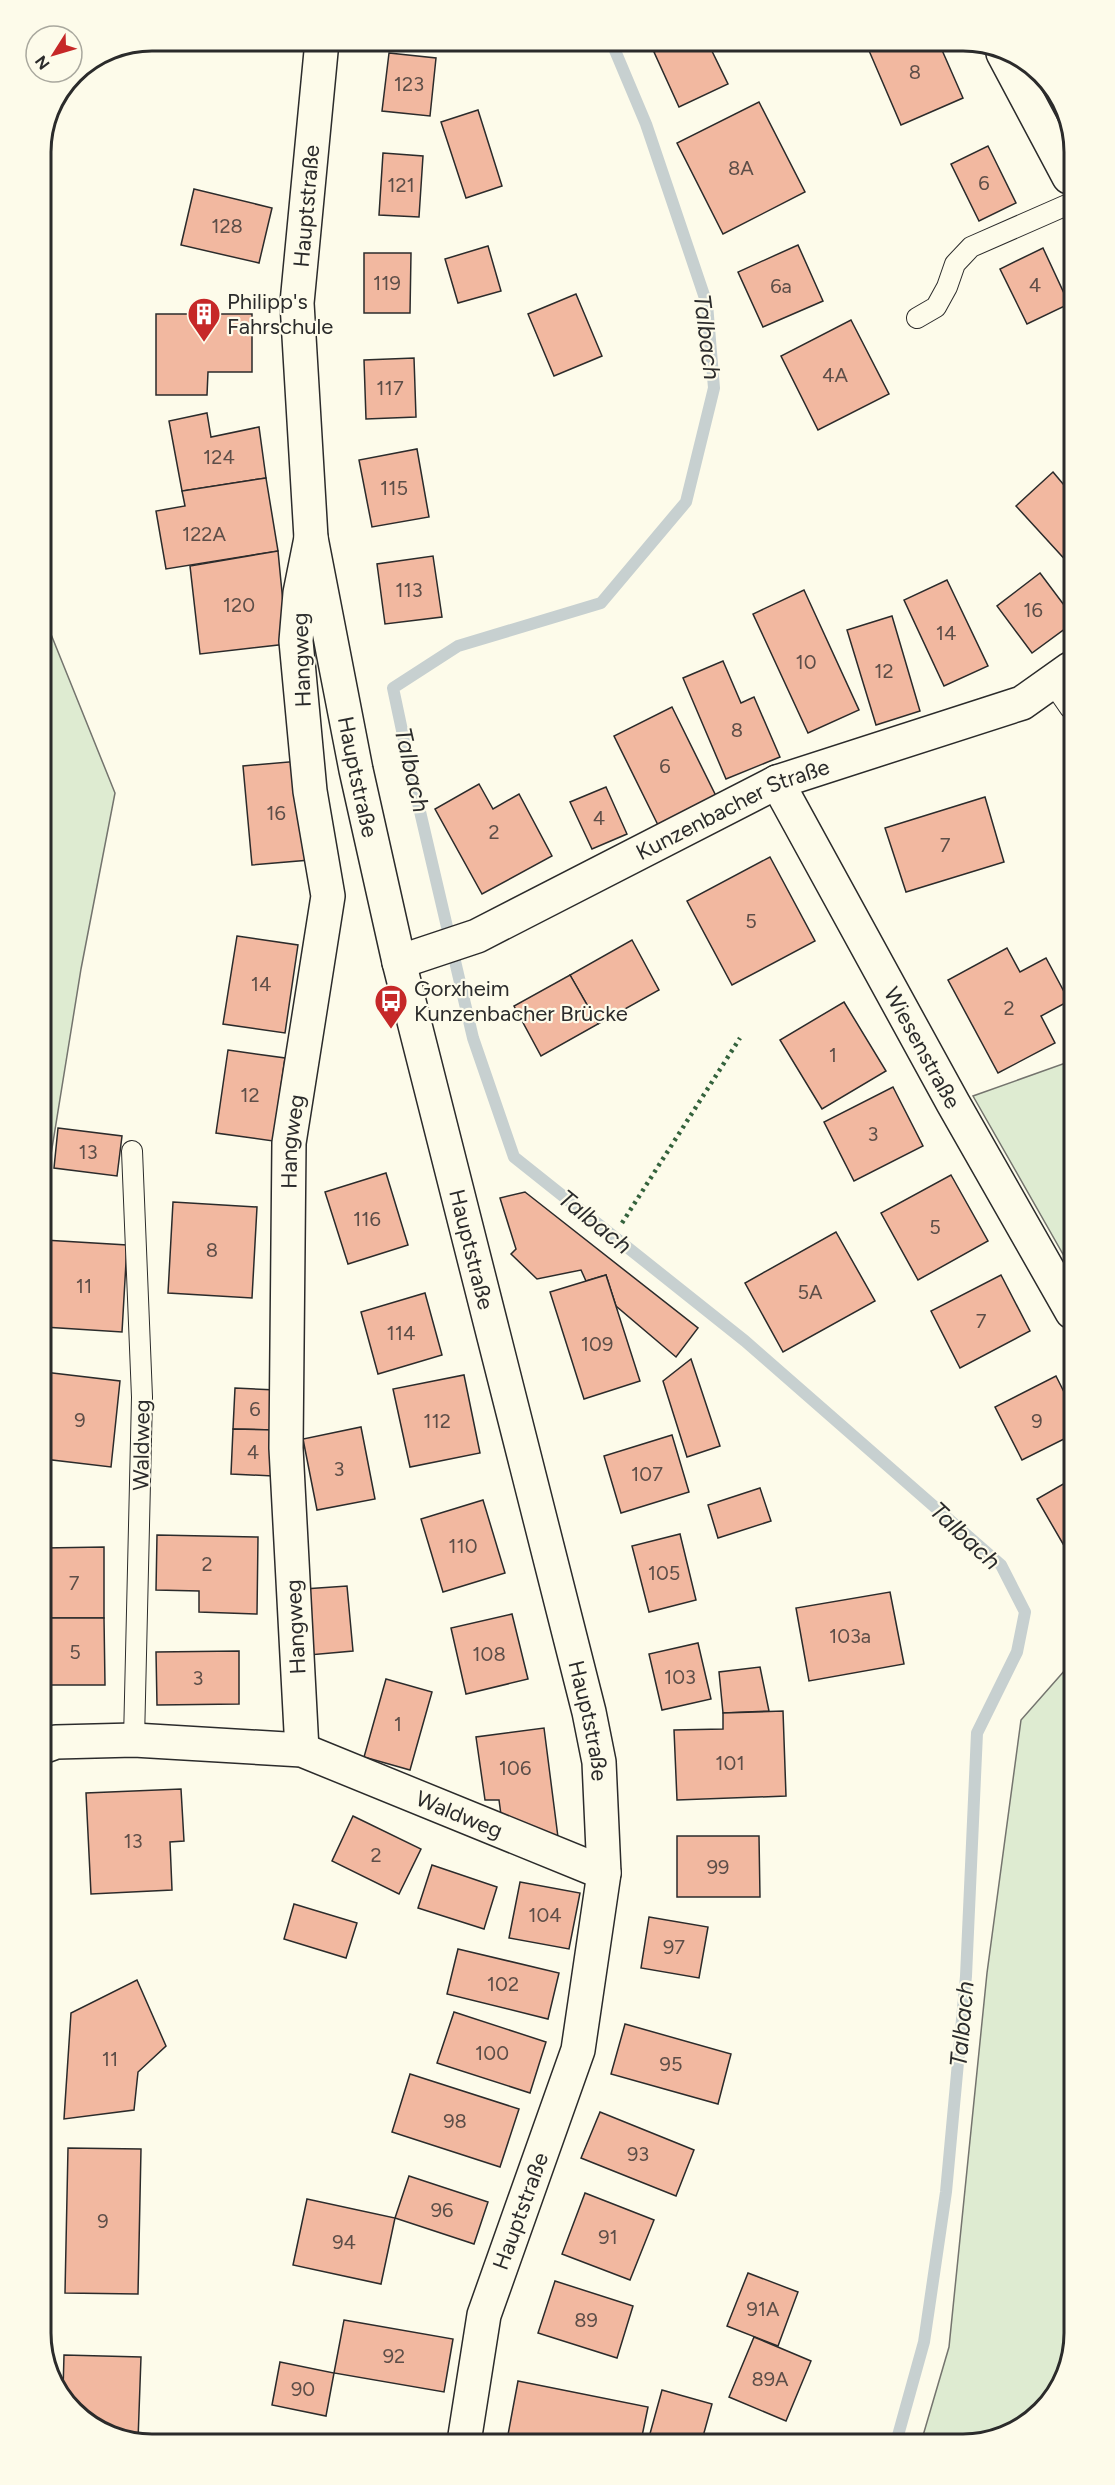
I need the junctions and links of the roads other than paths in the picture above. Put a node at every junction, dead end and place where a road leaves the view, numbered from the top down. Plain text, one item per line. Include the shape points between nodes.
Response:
1 (321, 51) edge
2 (1008, 63) edge
3 (1064, 168) edge
4 (1064, 206) edge
5 (917, 318) dead end
6 (310, 538) junction
7 (1064, 686) edge
8 (777, 782) junction
9 (399, 962) junction
10 (132, 1151) dead end
11 (1064, 1298) edge
12 (134, 1740) junction
13 (51, 1744) edge
14 (302, 1750) junction
15 (604, 1873) junction
16 (465, 2434) edge

1 - 6 street, Hauptstraße via 297,303
2 - 3 street
4 - 5 lane via 971,247 955,264 936,307
6 - 9 street, Hauptstraße
6 - 14 street, Hangweg via 296,640 310,791 328,896 289,1143 286,1448
7 - 8 street, Kunzenbacher Straße
8 - 9 street, Kunzenbacher Straße via 477,936
8 - 11 street, Wiesenstraße
9 - 15 street, Hauptstraße via 589,1712 599,1762
10 - 12 lane, Waldweg via 142,1396
12 - 13 street, Waldweg
12 - 14 street, Waldweg
14 - 15 street, Waldweg
15 - 16 street, Hauptstraße via 578,2050 484,2315

